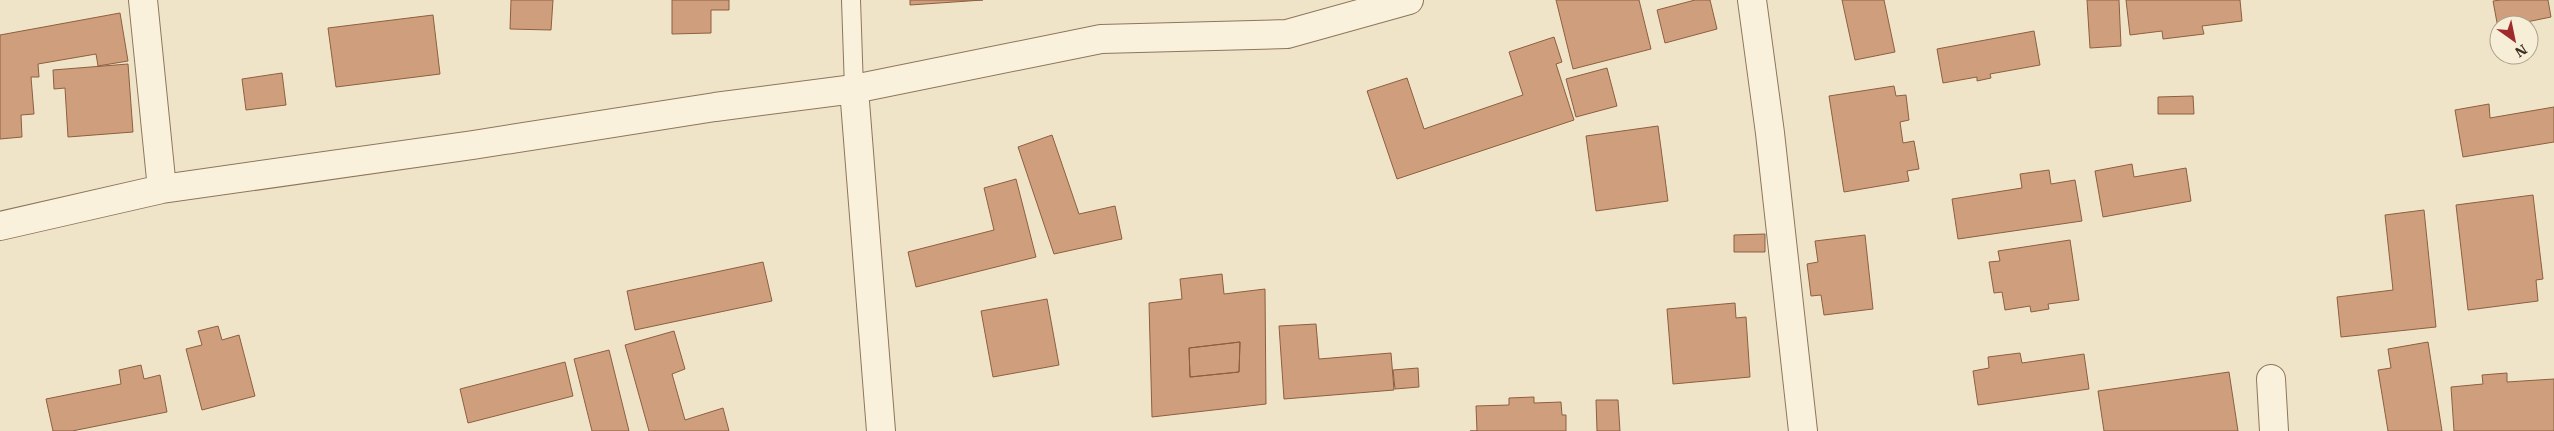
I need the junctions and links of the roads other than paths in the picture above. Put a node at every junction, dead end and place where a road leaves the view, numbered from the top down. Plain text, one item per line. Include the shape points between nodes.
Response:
1 (143, 0) edge
2 (851, 0) edge
3 (1409, 0) edge
4 (1752, 0) edge
5 (854, 89) junction
6 (162, 189) junction
7 (0, 226) edge
8 (2271, 379) dead end
9 (881, 431) edge
10 (1803, 431) edge
11 (2274, 431) edge

1 - 6 street
2 - 5 lane
3 - 5 street via 1286,34 1101,39
4 - 10 street
5 - 6 street
5 - 9 street
6 - 7 street
8 - 11 street

